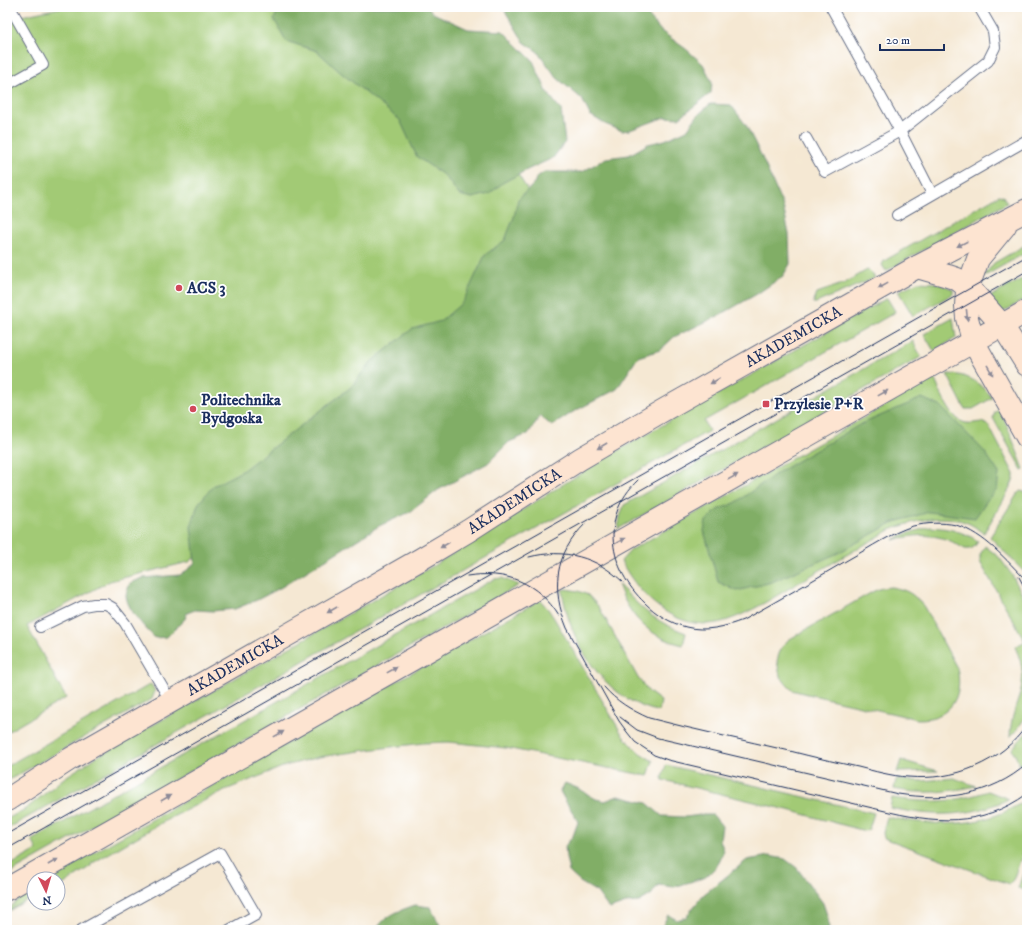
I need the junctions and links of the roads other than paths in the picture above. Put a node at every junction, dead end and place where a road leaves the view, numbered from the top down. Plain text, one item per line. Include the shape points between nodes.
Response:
1 (10, 7) edge
2 (831, 7) edge
3 (980, 7) edge
4 (7, 85) edge
5 (900, 131) junction
6 (806, 138) dead end
7 (1027, 140) edge
8 (932, 194) junction
9 (897, 215) dead end
10 (1018, 215) edge
11 (917, 267) junction
12 (968, 287) junction
13 (1027, 311) edge
14 (1002, 325) junction
15 (974, 341) junction
16 (1027, 365) edge
17 (1027, 437) edge
18 (40, 628) dead end
19 (171, 702) junction
20 (7, 800) edge
21 (7, 888) edge
22 (95, 927) edge
23 (81, 930) edge
24 (229, 930) edge

1 - 4 lane via 43,65
2 - 5 lane
3 - 5 lane via 993,31 995,47 988,61
5 - 6 lane via 825,172
5 - 8 lane
7 - 8 lane
8 - 9 lane
10 -> 11 street, AKADEMICKA
10 - 12 street via 978,259
11 - 12 street via 957,279
11 -> 19 street, AKADEMICKA via 587,455 421,559
12 - 14 street
12 -> 15 street via 967,318
13 - 14 street
14 - 15 street
14 - 16 street
15 -> 17 street
21 -> 15 street
18 - 19 lane via 83,606 106,604 113,608 125,623
19 - 20 street, AKADEMICKA via 70,759
22 - 23 lane
22 - 24 lane via 220,853 256,915

